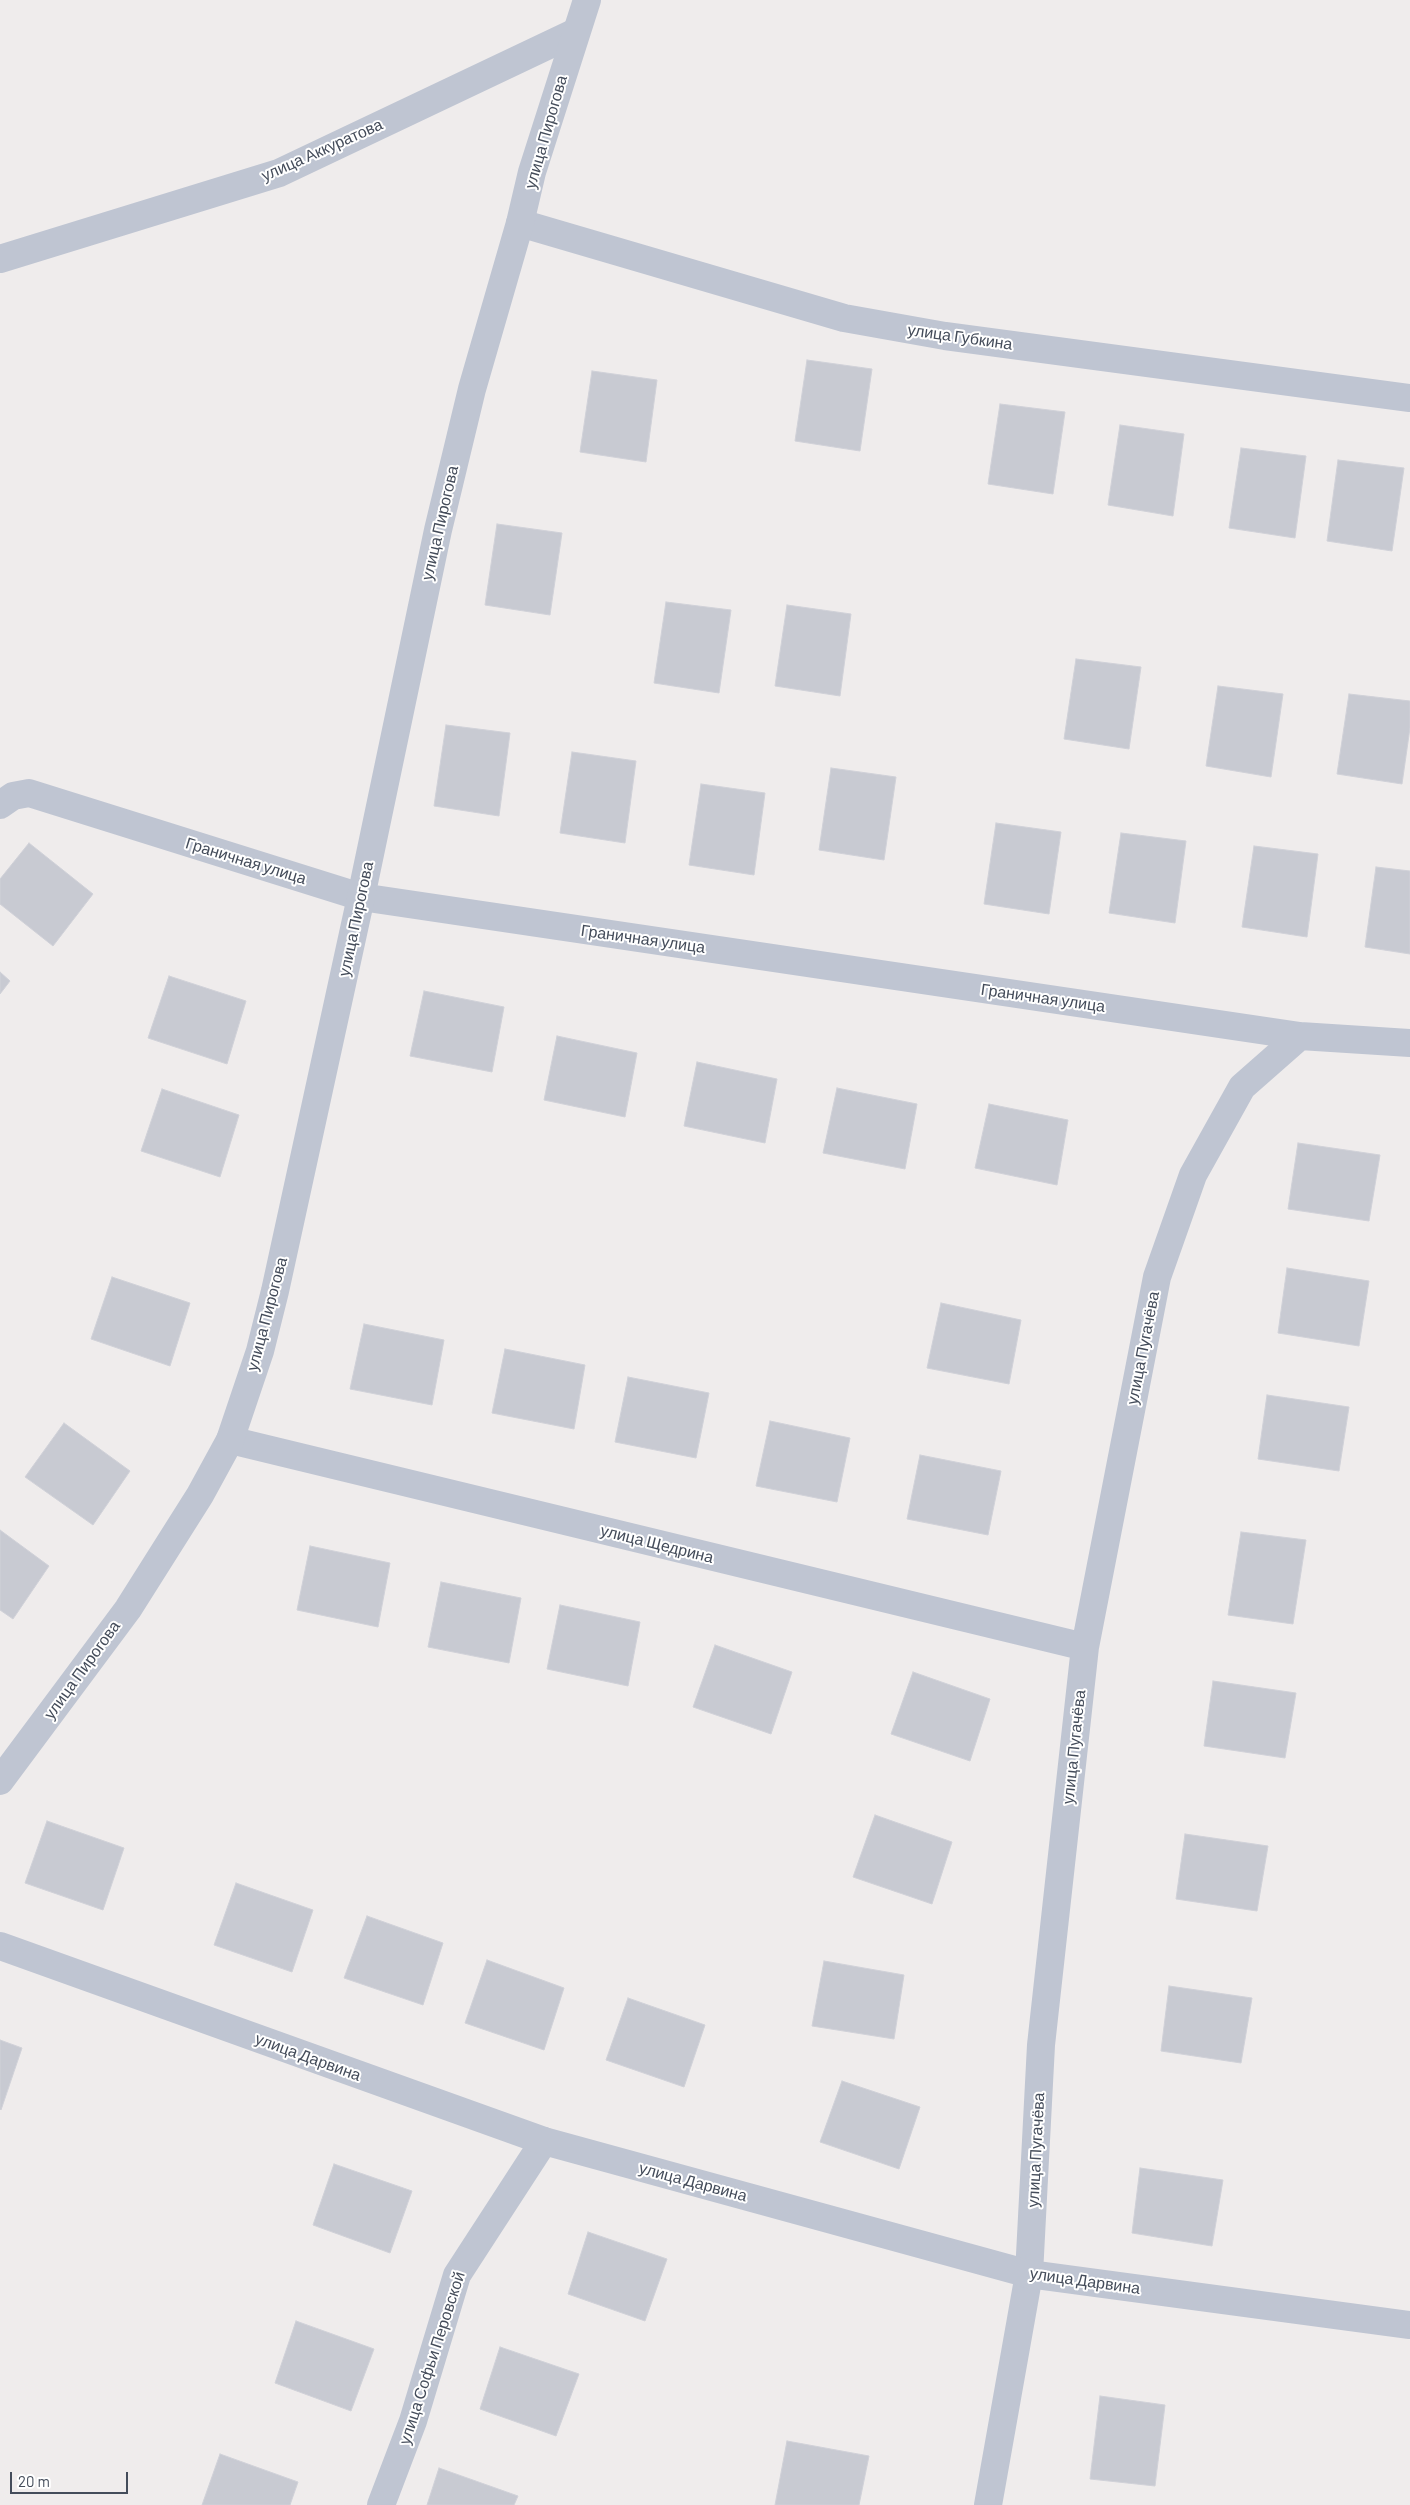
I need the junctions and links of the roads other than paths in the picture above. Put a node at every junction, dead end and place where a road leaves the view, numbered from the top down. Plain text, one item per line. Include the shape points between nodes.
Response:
1 (587, 0) edge
2 (576, 32) junction
3 (520, 223) junction
4 (0, 259) edge
5 (1410, 398) edge
6 (0, 805) edge
7 (361, 897) junction
8 (1300, 1036) junction
9 (1410, 1043) edge
10 (230, 1440) junction
11 (1084, 1647) junction
12 (0, 1781) edge
13 (0, 1946) edge
14 (544, 2142) junction
15 (1029, 2274) junction
16 (1410, 2325) edge
17 (381, 2505) edge
18 (988, 2505) edge

1 - 2 street, улица Пирогова
2 - 3 street, улица Пирогова via 532,172
2 - 4 street, улица Аккуратова via 279,173
3 - 5 street, улица Губкина via 844,318 945,336
3 - 7 street, улица Пирогова via 472,390 438,530
6 - 7 street, Граничная улица via 13,796 29,793
7 - 8 street, Граничная улица
7 - 10 street, улица Пирогова via 275,1291 260,1351
8 - 9 street, Граничная улица
8 - 11 street, улица Пугачёва via 1242,1087 1193,1175 1157,1277
10 - 11 street, улица Щедрина
10 - 12 street, улица Пирогова via 200,1495 128,1609
11 - 15 street, улица Пугачёва via 1041,2045
13 - 14 street, улица Дарвина
14 - 15 street, улица Дарвина
14 - 17 street, улица Софьи Перовской via 457,2275 413,2421
15 - 16 street, улица Дарвина
15 - 18 street, улица Пугачёва

